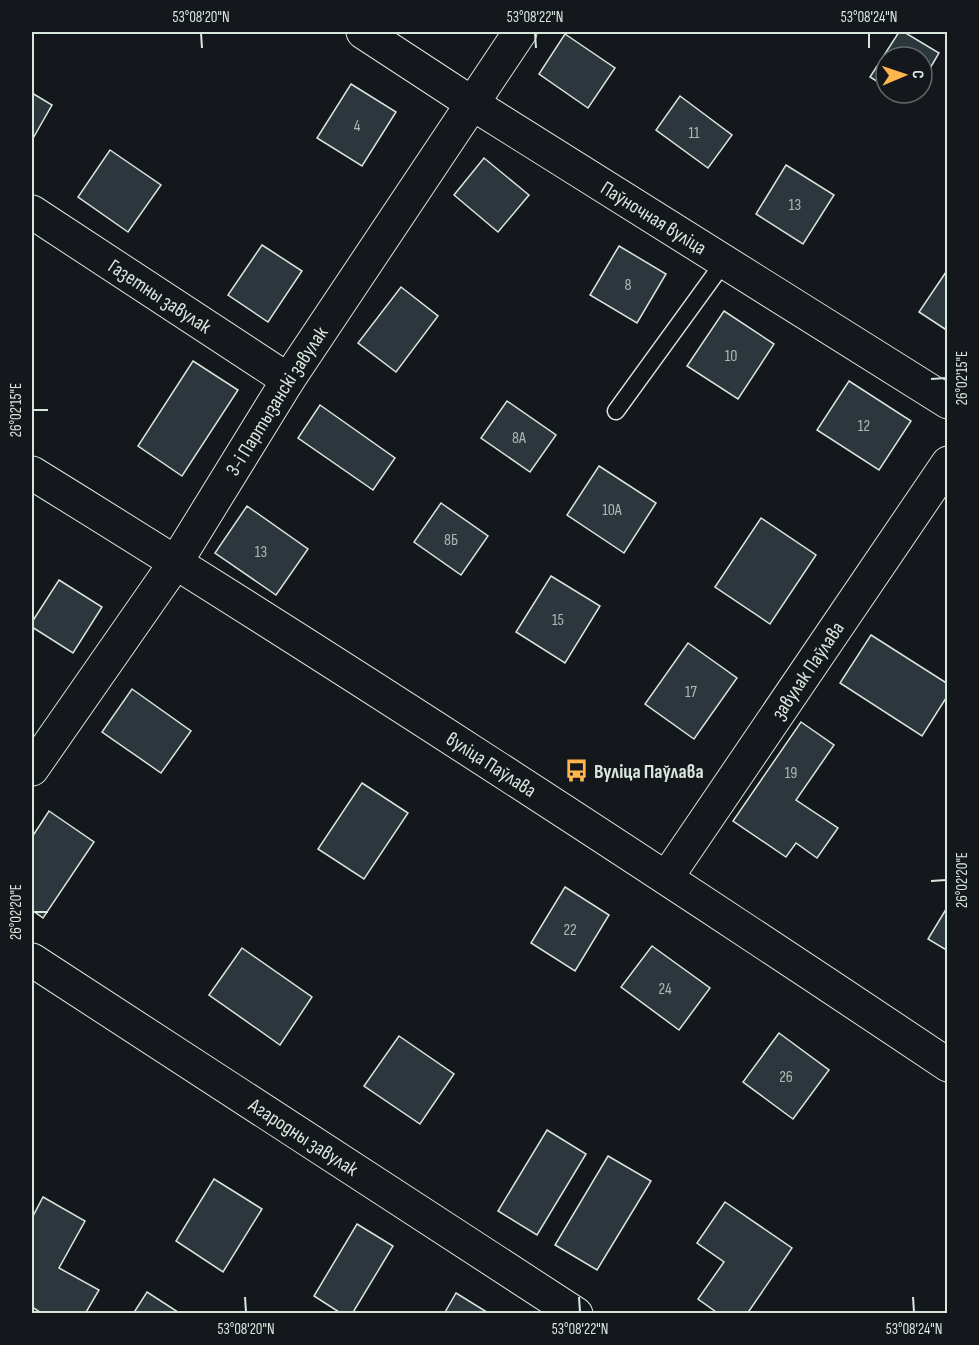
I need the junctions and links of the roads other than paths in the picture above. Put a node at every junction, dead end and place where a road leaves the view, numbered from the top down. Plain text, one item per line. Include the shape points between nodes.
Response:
1 (363, 32) edge
2 (520, 32) edge
3 (473, 104) junction
4 (32, 212) edge
5 (724, 262) junction
6 (288, 380) junction
7 (948, 402) edge
8 (616, 411) dead end
9 (948, 464) edge
10 (32, 473) edge
11 (176, 562) junction
12 (32, 769) edge
13 (667, 877) junction
14 (32, 960) edge
15 (948, 1065) edge
16 (576, 1314) edge

1 - 3 street, Паўночная вуліца
2 - 3 street, 3-і Партызанскі завулак
3 - 5 street, Паўночная вуліца
3 - 6 street, 3-і Партызанскі завулак
4 - 6 street, Газетны завулак
5 - 7 street, Паўночная вуліца
5 - 8 lane
6 - 11 street, 3-і Партызанскі завулак
9 - 13 street, завулак Паўлава
10 - 11 street, вуліца Паўлава
11 - 12 street, 3-і Партызанскі завулак
11 - 13 street, вуліца Паўлава
13 - 15 street, вуліца Паўлава
14 - 16 street, Агародны завулак

